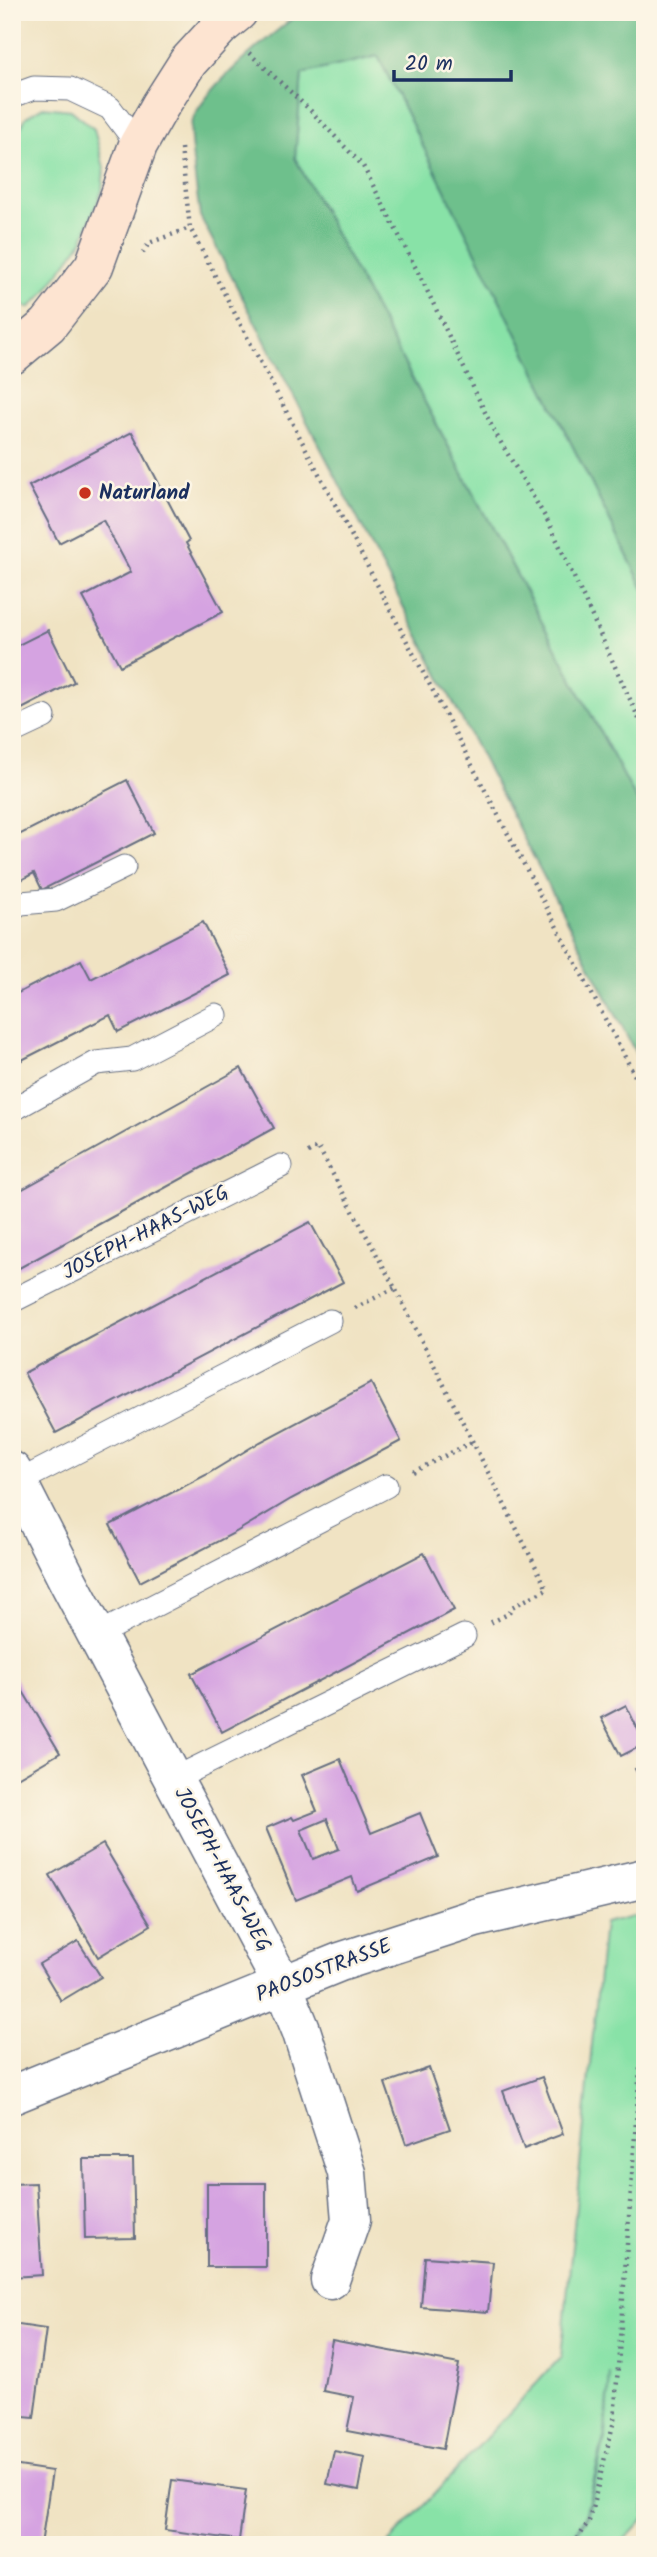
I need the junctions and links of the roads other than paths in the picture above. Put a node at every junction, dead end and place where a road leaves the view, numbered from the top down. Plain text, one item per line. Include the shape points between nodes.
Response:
1 (230, 19) edge
2 (12, 96) edge
3 (138, 145) junction
4 (12, 355) edge
5 (44, 717) dead end
6 (12, 732) edge
7 (124, 867) dead end
8 (12, 908) edge
9 (216, 1015) dead end
10 (12, 1110) edge
11 (281, 1166) dead end
12 (12, 1301) edge
13 (330, 1321) road end
14 (15, 1477) edge
15 (386, 1486) road end
16 (97, 1635) junction
17 (464, 1636) road end
18 (174, 1779) junction
19 (645, 1878) edge
20 (283, 1986) junction
21 (12, 2095) edge
22 (330, 2280) dead end

1 - 3 street via 188,62
2 - 3 lane via 34,88 70,89 110,108
3 - 4 street via 94,266 48,326
5 - 6 lane
7 - 8 lane via 56,900
9 - 10 lane via 132,1059 96,1063
11 - 12 lane, JOSEPH-HAAS-WEG
13 - 14 lane, JOSEPH-HAAS-WEG
14 - 16 street, JOSEPH-HAAS-WEG
15 - 16 lane
16 - 18 street, JOSEPH-HAAS-WEG
17 - 18 lane, JOSEPH-HAAS-WEG
18 - 20 street, JOSEPH-HAAS-WEG
19 - 20 street, PAOSOSTRASSE via 475,1918 340,1962
20 - 21 street, PAOSOSTRASSE
20 - 22 street, JOSEPH-HAAS-WEG via 346,2173 351,2220

